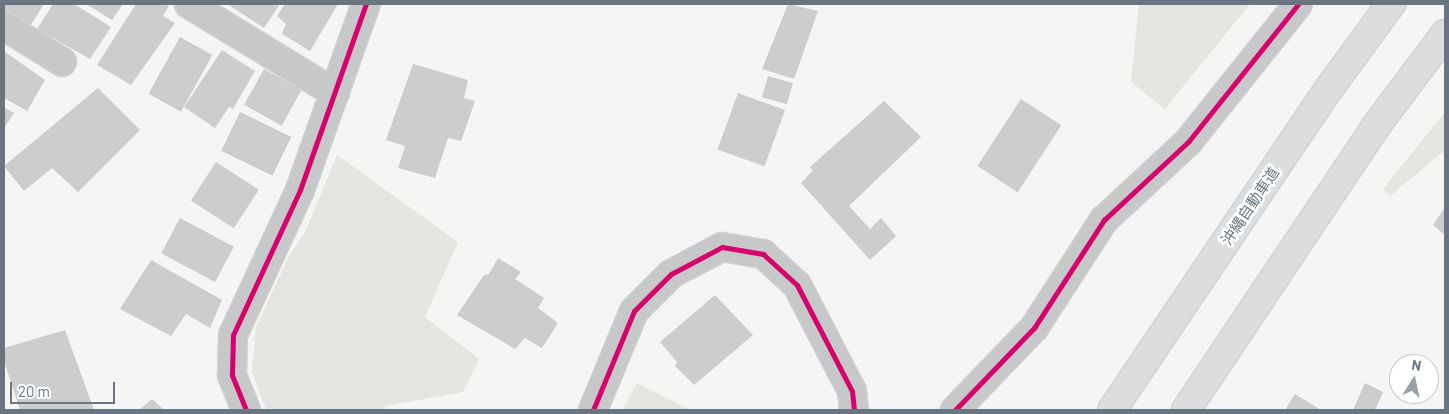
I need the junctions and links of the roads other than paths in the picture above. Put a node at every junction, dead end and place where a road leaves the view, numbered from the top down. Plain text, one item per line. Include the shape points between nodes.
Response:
1 (189, 4) edge
2 (366, 4) edge
3 (1298, 4) edge
4 (1391, 4) edge
5 (4, 26) edge
6 (1445, 34) edge
7 (62, 62) dead end
8 (335, 93) junction
9 (246, 410) edge
10 (593, 410) edge
11 (854, 410) edge
12 (954, 410) edge
13 (1112, 410) edge
14 (1186, 410) edge

1 - 8 street
2 - 8 street
3 - 12 street via 1188,142 1104,220 1034,328
4 - 13 highway, 沖縄自動車道 via 1328,90
5 - 7 street
6 - 14 highway via 1376,126
8 - 9 street via 300,190 233,335 232,375
10 - 11 street via 634,311 671,274 722,247 763,254 798,285 852,391

